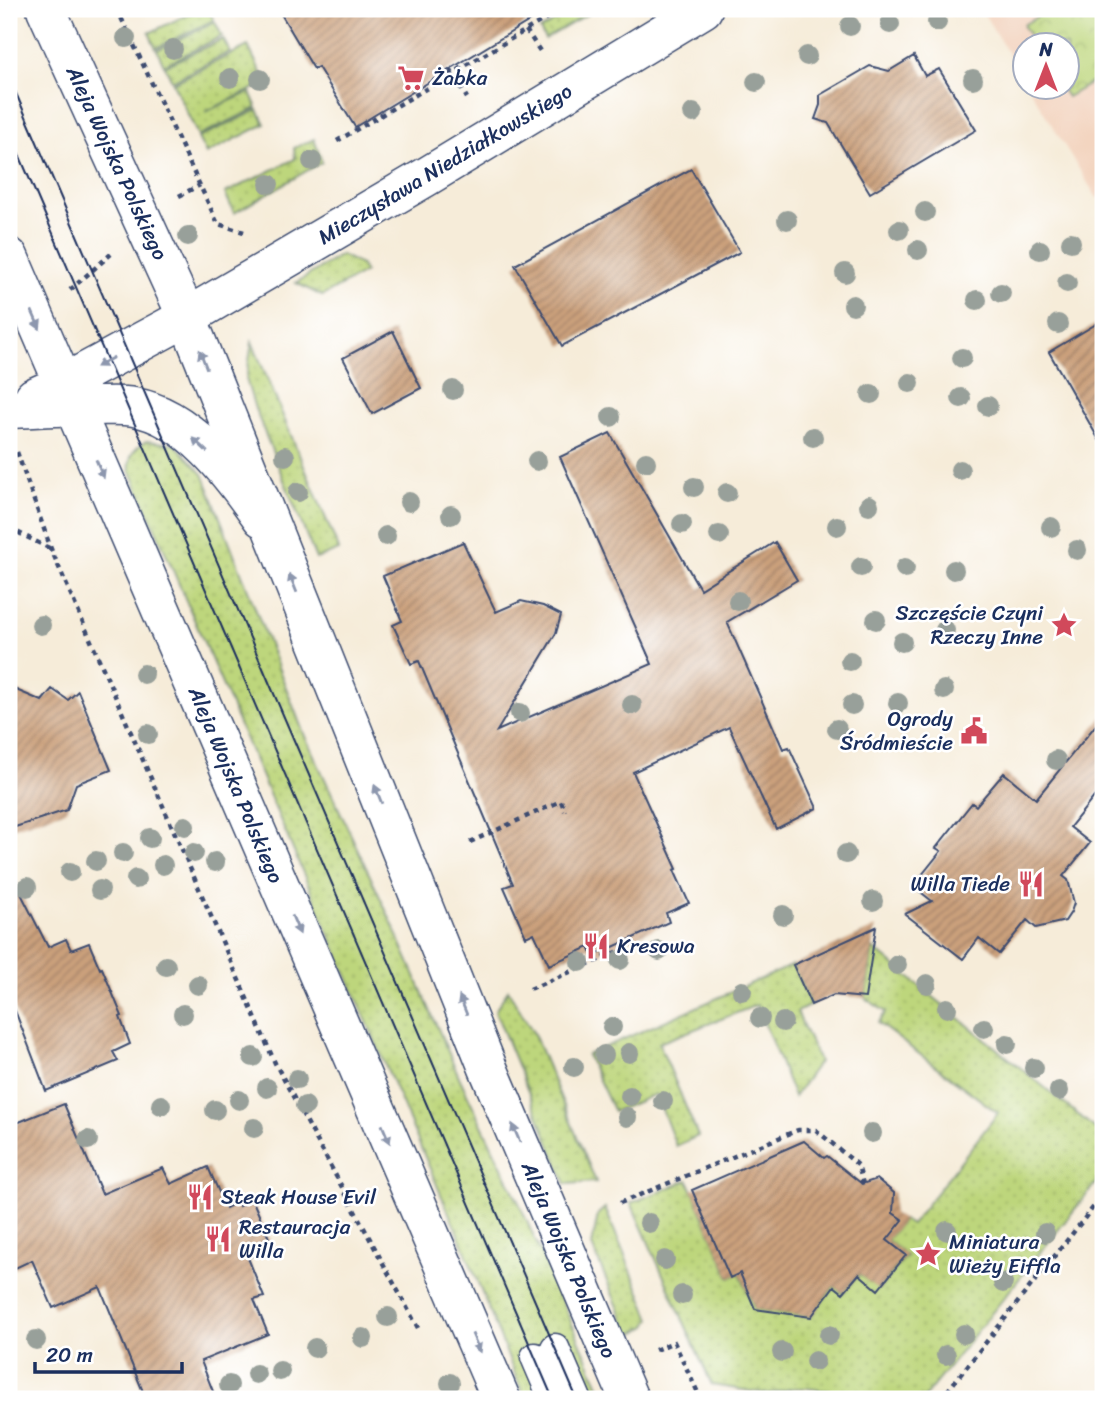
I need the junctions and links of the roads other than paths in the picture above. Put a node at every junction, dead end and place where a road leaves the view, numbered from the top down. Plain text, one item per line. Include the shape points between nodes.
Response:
1 (46, 9) edge
2 (704, 9) edge
3 (9, 257) edge
4 (187, 317) junction
5 (68, 395) junction
6 (9, 407) edge
7 (274, 536) junction
8 (500, 1399) edge
9 (554, 1399) edge
10 (577, 1399) edge
11 (629, 1399) edge

1 - 4 main road, Aleja Wojska Polskiego
2 - 4 main road, Mieczysława Niedziałkowskiego
3 -> 5 main road, Aleja Wojska Polskiego
4 -> 5 main road
7 -> 4 main road, Aleja Wojska Polskiego
5 - 6 main road
7 -> 5 main road, Aleja Wojska Polskiego via 233,480 172,422 135,407
5 -> 8 main road, Aleja Wojska Polskiego
11 -> 7 main road, Aleja Wojska Polskiego via 483,1056
9 - 10 lane via 545,1352

